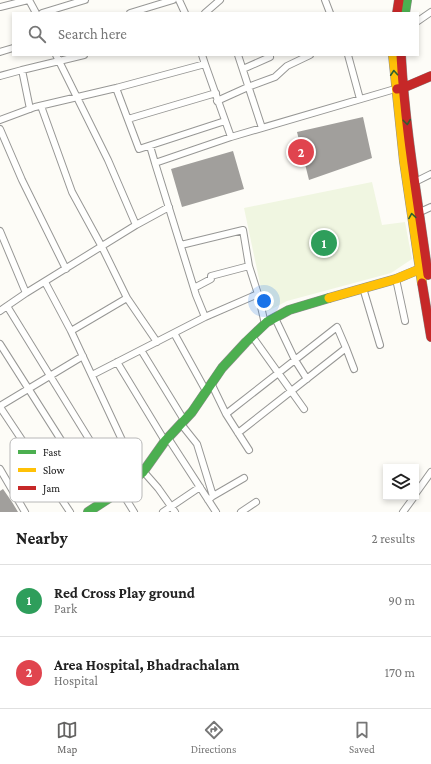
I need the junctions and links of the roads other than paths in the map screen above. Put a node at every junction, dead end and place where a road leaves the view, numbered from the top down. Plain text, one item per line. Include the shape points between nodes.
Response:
1 (29, 0) edge
2 (85, 0) edge
3 (173, 0) edge
4 (179, 0) edge
5 (220, 0) edge
6 (325, 0) edge
7 (399, 0) edge
8 (407, 0) edge
9 (0, 7) edge
10 (35, 12) edge
11 (45, 12) edge
12 (133, 12) edge
13 (185, 12) edge
14 (206, 12) edge
15 (330, 12) edge
16 (397, 12) edge
17 (405, 12) edge
18 (431, 12) edge
19 (419, 20) edge
20 (12, 48) edge
21 (0, 52) edge
22 (75, 56) edge
23 (202, 56) edge
24 (238, 56) edge
25 (308, 56) edge
26 (348, 56) edge
27 (393, 56) edge
28 (401, 56) edge
29 (270, 57) dead end
30 (58, 58) edge
31 (205, 64) junction
32 (243, 69) junction
33 (22, 70) junction
34 (0, 76) edge
35 (431, 76) edge
36 (248, 87) junction
37 (116, 88) junction
38 (399, 89) junction
39 (216, 93) junction
40 (77, 98) junction
41 (360, 99) junction
42 (218, 101) junction
43 (41, 106) junction
44 (30, 109) junction
45 (0, 120) edge
46 (128, 120) junction
47 (225, 121) junction
48 (262, 128) junction
49 (0, 129) edge
50 (231, 137) junction
51 (150, 146) junction
52 (154, 163) junction
53 (431, 174) edge
54 (415, 182) junction
55 (168, 207) junction
56 (431, 207) edge
57 (420, 212) junction
58 (136, 225) junction
59 (0, 231) edge
60 (424, 242) edge
61 (181, 245) junction
62 (102, 247) junction
63 (425, 257) edge
64 (249, 266) junction
65 (66, 269) junction
66 (424, 269) junction
67 (396, 279) junction
68 (45, 282) junction
69 (194, 288) junction
70 (363, 288) junction
71 (431, 291) edge
72 (26, 293) junction
73 (258, 294) junction
74 (128, 298) junction
75 (7, 306) junction
76 (0, 311) edge
77 (205, 317) junction
78 (275, 318) junction
79 (405, 321) dead end
80 (266, 324) junction
81 (71, 331) junction
82 (174, 333) junction
83 (252, 336) junction
84 (431, 337) edge
85 (157, 342) junction
86 (0, 344) edge
87 (380, 345) dead end
88 (346, 348) junction
89 (141, 350) junction
90 (83, 356) junction
91 (295, 360) junction
92 (117, 362) junction
93 (354, 369) dead end
94 (278, 373) junction
95 (92, 375) junction
96 (50, 376) junction
97 (307, 378) junction
98 (209, 387) junction
99 (28, 389) junction
100 (291, 392) junction
101 (0, 406) edge
102 (304, 409) dead end
103 (226, 414) junction
104 (183, 422) junction
105 (238, 433) junction
106 (21, 438) edge
107 (59, 438) edge
108 (88, 438) edge
109 (121, 438) edge
110 (166, 439) junction
111 (250, 450) dead end
112 (0, 469) edge
113 (143, 472) joint
114 (431, 472) edge
115 (244, 478) dead end
116 (10, 486) edge
117 (200, 487) junction
118 (419, 490) edge
119 (210, 498) junction
120 (412, 500) edge
121 (19, 502) edge
122 (63, 502) edge
123 (127, 502) edge
124 (256, 502) dead end
125 (101, 503) edge
126 (172, 506) junction
127 (90, 511) edge
128 (25, 512) edge
129 (70, 512) edge
130 (134, 512) edge
131 (163, 512) edge
132 (175, 512) edge
133 (216, 512) edge
134 (241, 512) edge
135 (403, 512) edge

1 - 9 street
1 - 10 street
2 - 11 street
3 - 12 street
4 - 13 street
5 - 14 street
6 - 15 street
7 - 16 main road
8 - 17 main road
18 - 19 street
20 - 21 street
22 - 30 street
23 - 31 street
24 - 32 street
25 - 36 street via 287,66 275,77
26 - 41 street
38 -> 27 main road
28 - 38 main road
29 - 32 street
30 - 33 street
30 - 40 street
31 - 37 street
31 - 39 street
32 - 36 street
33 - 34 street
33 - 44 street
35 - 38 main road
36 - 42 street
36 - 48 street
37 - 40 street
37 - 46 street
38 - 41 street
38 -> 54 main road
60 -> 38 main road via 404,164
39 - 42 street
39 - 46 street
40 - 43 street
40 - 58 street
41 - 48 street
42 - 47 street
43 - 44 street
43 - 62 street via 72,192
44 - 45 street
46 - 51 street via 139,149
47 - 50 street
47 - 51 street
48 - 50 street
49 - 65 street
50 - 52 street
51 - 52 street
52 - 55 street
53 - 54 street
54 - 57 main road
55 - 58 street
55 - 61 street
56 - 57 street
57 - 60 main road
58 - 62 street
59 - 72 street
60 - 63 main road
61 - 64 street via 243,230
61 - 69 street
62 - 65 street
62 - 74 street
63 - 66 main road
64 - 69 street via 211,276 211,279
64 - 73 street
65 - 68 street
66 - 67 main road
66 - 71 main road
66 - 84 main road
67 - 70 main road
67 - 79 street
68 - 72 street
68 - 81 street
69 - 77 street
70 - 78 main road via 289,310
70 - 87 street
72 - 75 street
73 - 77 street
73 - 80 street
74 - 81 street
74 - 85 street
75 - 76 street
75 - 96 street
77 - 82 street
78 - 80 main road
78 - 91 street
80 - 83 main road
81 - 90 street
82 - 85 street
82 - 98 street
83 - 94 street
83 - 98 main road via 222,368
85 - 89 street
86 - 99 street
88 - 91 street via 337,327
88 - 93 street
88 - 97 street
89 - 92 street
89 - 104 street
90 - 95 street
90 - 96 street
91 - 94 street
91 - 97 street
92 - 95 street
92 - 110 street
94 - 100 street
94 - 103 street
95 - 109 street
96 - 99 street
96 - 108 street
97 - 100 street
98 - 103 street
98 - 104 main road
99 - 101 street
99 - 107 street
100 - 102 street
100 - 105 street
101 - 106 street
103 - 105 street
104 - 110 main road
104 - 119 street via 197,444
105 - 111 street
110 - 113 main road
110 - 117 street
112 - 116 street
113 - 126 street
114 - 118 street
115 - 119 street
117 - 119 street
117 - 126 street
119 - 133 street
120 - 135 street
121 - 128 street
122 - 129 street
123 - 130 street
124 - 134 street
125 - 127 main road
126 - 131 street
126 - 132 street

